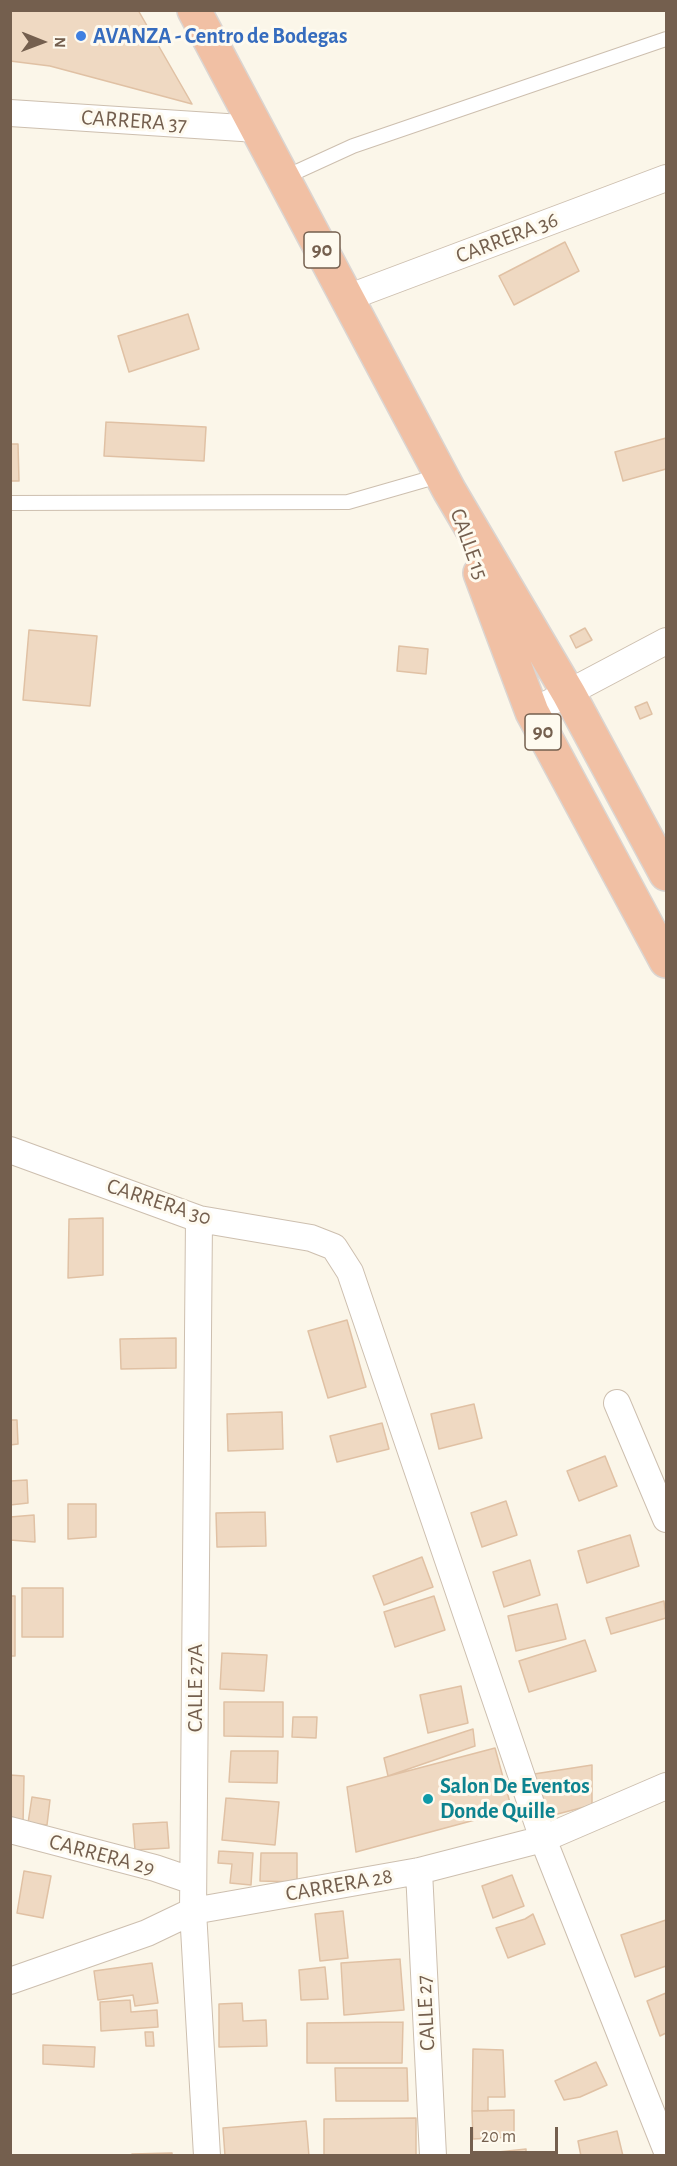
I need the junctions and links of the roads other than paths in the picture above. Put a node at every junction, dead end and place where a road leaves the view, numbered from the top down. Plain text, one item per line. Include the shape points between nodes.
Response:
1 (194, 10) edge
2 (666, 39) edge
3 (10, 113) edge
4 (257, 129) junction
5 (283, 178) junction
6 (666, 178) edge
7 (347, 298) junction
8 (446, 482) junction
9 (10, 503) edge
10 (665, 645) edge
11 (569, 694) junction
12 (532, 712) junction
13 (666, 874) edge
14 (666, 961) edge
15 (10, 1150) edge
16 (199, 1219) junction
17 (617, 1403) dead end
18 (666, 1519) edge
19 (666, 1786) edge
20 (10, 1830) edge
21 (543, 1839) junction
22 (419, 1871) junction
23 (193, 1881) junction
24 (193, 1911) junction
25 (10, 1981) edge
26 (666, 2147) edge
27 (207, 2156) edge
28 (433, 2156) edge

1 - 4 highway, 90
2 - 5 lane via 353,146
3 - 4 street, CARRERA 37
4 - 5 highway, 90
5 - 7 highway, 90
6 - 7 street, CARRERA 36
7 - 8 highway, 90
8 - 9 lane via 348,502
8 - 11 highway, CALLE 15 / 90
8 - 12 highway, CALLE 15 / 90
10 - 11 street
11 - 12 street
11 - 13 highway, CALLE 15 / 90
12 - 14 highway, CALLE 15 / 90
15 - 16 street, CARRERA 30
16 - 21 street, CARRERA 30 via 311,1238 334,1247 350,1272
16 - 23 street, CALLE 27A
17 - 18 street
19 - 21 street, CARRERA 28
20 - 23 street, CARRERA 29
21 - 22 street, CARRERA 28
21 - 26 street, CARRERA 30
22 - 24 street, CARRERA 28
22 - 28 street, CALLE 27
23 - 24 street, CALLE 27A
24 - 25 street, CARRERA 28 via 147,1933
24 - 27 street, CALLE 27A

